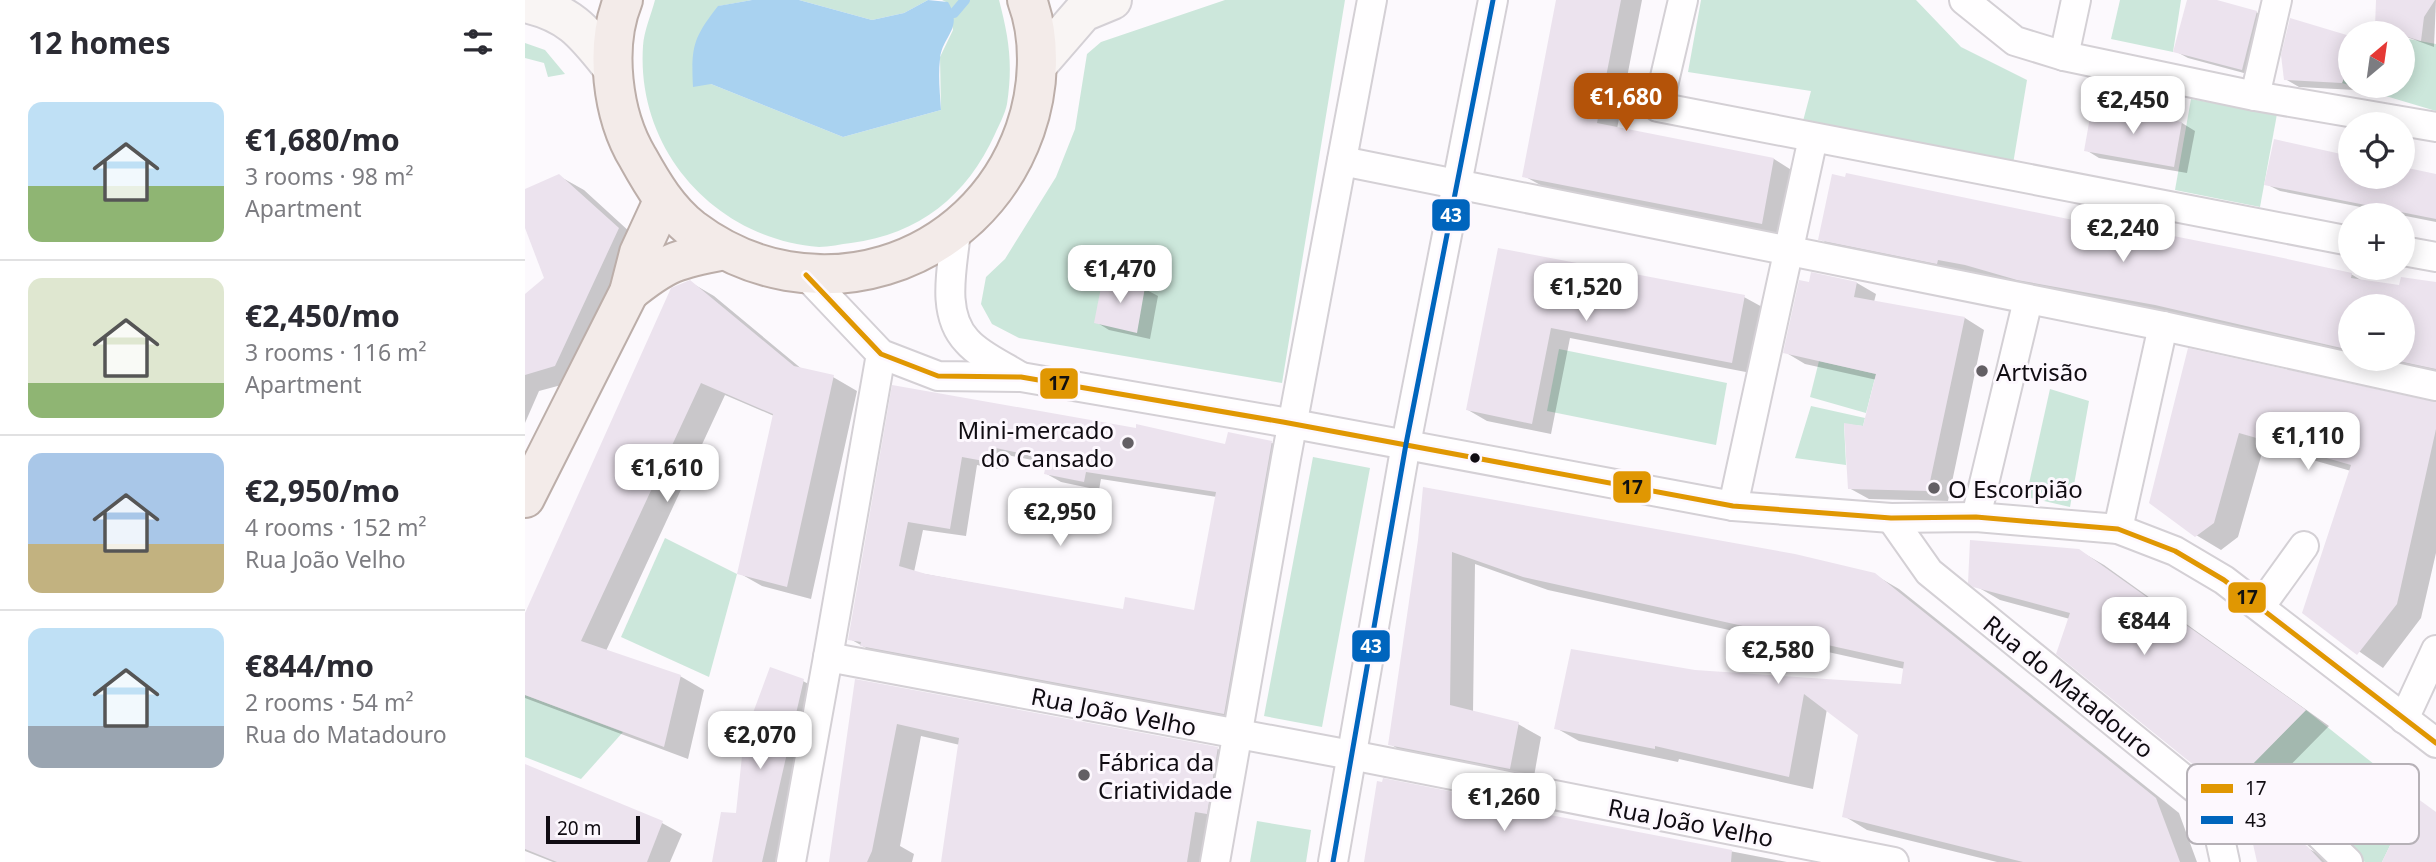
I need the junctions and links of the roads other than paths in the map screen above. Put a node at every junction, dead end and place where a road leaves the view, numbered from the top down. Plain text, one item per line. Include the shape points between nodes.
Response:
1 (623, 0) edge
2 (1027, 0) edge
3 (1112, 0) edge
4 (1372, 0) edge
5 (1493, 0) edge
6 (1682, 0) edge
7 (1964, 0) edge
8 (2076, 0) edge
9 (2277, 0) edge
10 (549, 4) edge
11 (2064, 56) junction
12 (1038, 64) junction
13 (613, 67) junction
14 (2255, 96) junction
15 (2436, 127) edge
16 (1812, 138) junction
17 (1342, 161) junction
18 (1459, 184) junction
19 (663, 201) junction
20 (956, 231) junction
21 (2338, 239) edge
22 (724, 250) junction
23 (1789, 250) junction
24 (2415, 253) edge
25 (2436, 257) edge
26 (806, 275) junction
27 (629, 292) junction
28 (2028, 300) junction
29 (2163, 326) junction
30 (881, 354) junction
31 (1021, 377) junction
32 (2436, 386) edge
33 (1292, 423) junction
34 (1406, 444) junction
35 (525, 498) edge
36 (1733, 506) junction
37 (1976, 517) junction
38 (1891, 518) junction
39 (2117, 529) junction
40 (2304, 546) dead end
41 (2260, 607) junction
42 (2436, 650) edge
43 (828, 657) junction
44 (2404, 719) junction
45 (1237, 734) junction
46 (2436, 743) edge
47 (1351, 755) junction
48 (2187, 782) edge
49 (2221, 844) edge
50 (2329, 844) edge
51 (790, 862) edge
52 (1215, 862) edge
53 (1333, 862) edge
54 (1894, 862) edge
55 (2225, 862) edge
56 (2348, 862) edge

1 - 13 main road
2 - 12 main road
3 - 12 main road via 1083,12
4 - 17 street
5 - 18 street
6 - 16 street via 1658,107
7 - 11 street via 2015,41
8 - 11 street
9 - 14 street
10 - 13 main road via 582,30
11 - 14 street
12 - 20 main road via 1033,109 1015,159 990,198
13 - 19 main road via 626,139
14 - 15 street
16 - 21 street
16 - 23 street
17 - 18 street
17 - 33 street
18 - 23 street
18 - 34 street
19 - 22 main road via 691,228
19 - 27 main road via 639,253
20 - 26 main road via 920,254 880,269
20 - 31 street via 949,296 960,331 967,342
22 - 26 main road
22 - 27 main road via 661,266
23 - 28 street
23 - 36 street
24 - 25 street
26 - 30 street
27 - 35 main road
28 - 29 street
28 - 37 street
29 - 32 street
29 - 39 street
30 - 31 street via 939,376
30 - 43 street
31 - 33 street
33 - 34 street
33 - 45 street
34 - 36 street
34 - 47 street
36 - 38 street
37 - 38 street
37 - 39 street
38 - 48 street, Rua do Matadouro via 1929,572
39 - 41 street via 2175,551
40 - 41 street
41 - 44 street
42 - 44 street
43 - 45 street, Rua João Velho
43 - 51 street
44 - 46 street
45 - 47 street, Rua João Velho
45 - 52 street
47 - 53 street
47 - 54 street, Rua João Velho
49 - 55 street
50 - 56 street

